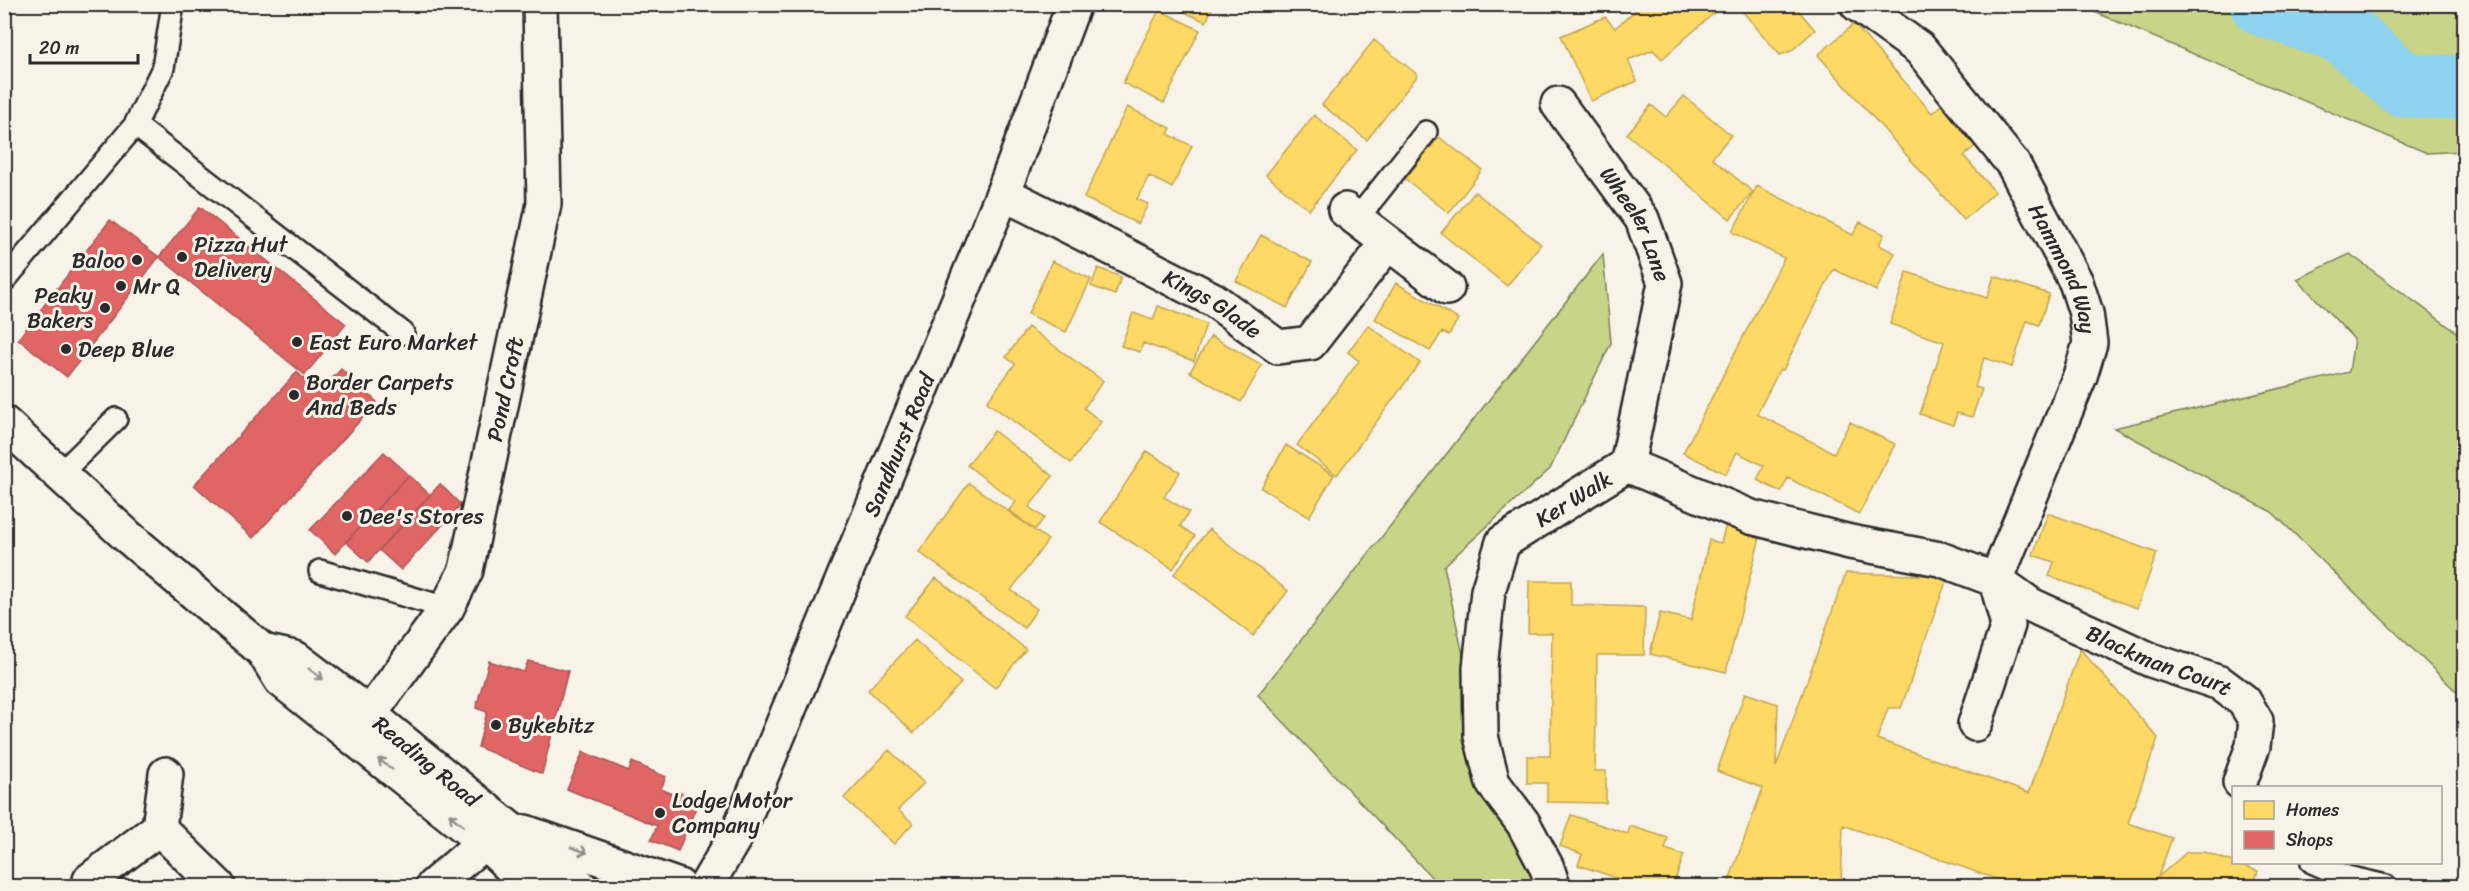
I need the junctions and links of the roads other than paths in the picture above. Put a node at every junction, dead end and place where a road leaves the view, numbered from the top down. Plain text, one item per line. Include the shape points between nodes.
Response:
1 (173, 4) edge
2 (540, 4) edge
3 (1074, 4) edge
4 (1857, 4) edge
5 (1558, 104) dead end
6 (135, 125) junction
7 (1426, 132) dead end
8 (1003, 193) junction
9 (1351, 215) joint
10 (1387, 244) junction
11 (4, 281) edge
12 (1447, 288) dead end
13 (403, 333) dead end
14 (116, 419) dead end
15 (4, 423) edge
16 (1627, 465) junction
17 (60, 474) junction
18 (320, 571) dead end
19 (1996, 580) junction
20 (447, 608) junction
21 (1975, 724) dead end
22 (360, 726) junction
23 (166, 774) dead end
24 (2241, 785) edge
25 (159, 828) junction
26 (494, 833) junction
27 (2317, 864) edge
28 (90, 880) dead end
29 (693, 885) edge
30 (218, 886) edge
31 (434, 886) edge
32 (531, 886) edge
33 (580, 886) edge
34 (1553, 886) edge
35 (2386, 886) edge

1 - 6 lane via 163,68
2 - 20 street, Pond Croft via 544,204 466,570
3 - 8 street, Sandhurst Road
4 - 19 street, Hammond Way via 1920,49 2013,164 2061,250 2086,313 2090,343 2080,376
5 - 16 street, Wheeler Lane via 1642,219 1665,283
6 - 11 lane
6 - 13 lane
7 - 9 lane
8 - 10 street, Kings Glade via 1214,300 1278,347 1310,343
8 - 29 street, Sandhurst Road via 739,830
9 - 10 street
10 - 12 street
14 - 17 lane
15 - 17 street, Reading Road
16 - 19 street, Ker Walk via 1751,516 1850,543 1940,559
16 - 34 street, Ker Walk via 1503,543 1488,591 1480,668 1481,736 1492,783 1523,823
17 - 22 street, Reading Road via 263,651 295,658
18 - 20 lane
19 - 21 street via 2008,625
19 - 24 street, Blackman Court via 2031,605 2151,660 2220,683 2244,701 2256,721
20 - 22 street, Pond Croft
22 - 26 street, Reading Road
23 - 25 street
25 - 28 street
25 - 30 street
26 -> 29 street
26 - 31 street
26 - 32 street, Reading Road
26 - 33 street, Reading Road
27 - 35 lane via 2347,877

